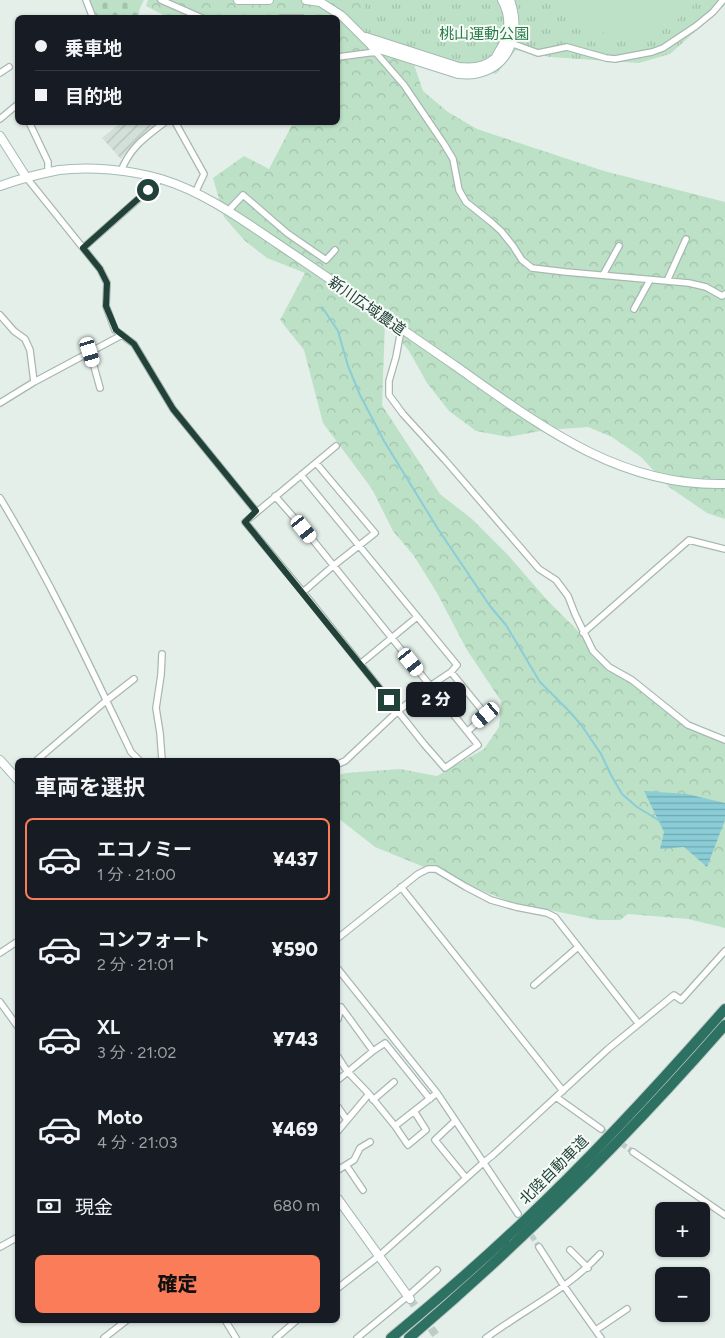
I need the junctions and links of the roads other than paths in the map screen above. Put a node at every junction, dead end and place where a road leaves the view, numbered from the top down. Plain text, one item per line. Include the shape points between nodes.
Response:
1 (86, 0) edge
2 (160, 0) edge
3 (238, 0) edge
4 (269, 0) edge
5 (306, 0) edge
6 (502, 0) edge
7 (510, 0) edge
8 (723, 0) edge
9 (92, 15) edge
10 (195, 15) edge
11 (362, 35) junction
12 (509, 42) junction
13 (376, 52) junction
14 (340, 57) edge
15 (9, 67) dead end
16 (0, 73) edge
17 (15, 106) edge
18 (0, 119) edge
19 (30, 125) edge
20 (160, 125) edge
21 (177, 125) edge
22 (0, 136) edge
23 (121, 171) junction
24 (48, 173) junction
25 (26, 177) junction
26 (161, 179) junction
27 (0, 186) edge
28 (196, 193) junction
29 (228, 211) junction
30 (686, 239) dead end
31 (619, 246) dead end
32 (83, 248) junction
33 (335, 250) dead end
34 (603, 275) junction
35 (650, 280) junction
36 (667, 281) junction
37 (725, 294) edge
38 (634, 309) dead end
39 (0, 315) edge
40 (401, 330) junction
41 (122, 335) junction
42 (90, 352) junction
43 (34, 382) junction
44 (100, 388) dead end
45 (0, 403) edge
46 (336, 446) dead end
47 (316, 462) junction
48 (301, 475) junction
49 (725, 484) edge
50 (275, 496) junction
51 (0, 498) edge
52 (256, 511) junction
53 (359, 546) junction
54 (725, 549) edge
55 (333, 566) junction
56 (303, 592) junction
57 (418, 617) junction
58 (583, 633) junction
59 (392, 639) junction
60 (162, 654) dead end
61 (360, 664) junction
62 (450, 672) junction
63 (134, 680) dead end
64 (430, 686) junction
65 (107, 700) junction
66 (398, 712) junction
67 (468, 731) junction
68 (725, 740) edge
69 (39, 758) edge
70 (137, 758) edge
71 (162, 758) edge
72 (0, 760) edge
73 (340, 763) edge
74 (15, 776) edge
75 (401, 887) junction
76 (340, 936) edge
77 (15, 942) edge
78 (578, 947) junction
79 (725, 951) edge
80 (0, 953) edge
81 (340, 972) edge
82 (534, 984) dead end
83 (0, 1002) edge
84 (725, 1009) edge
85 (340, 1011) edge
86 (638, 1023) junction
87 (15, 1024) edge
88 (725, 1025) edge
89 (373, 1051) junction
90 (340, 1060) edge
91 (347, 1071) junction
92 (340, 1078) edge
93 (394, 1082) dead end
94 (563, 1091) junction
95 (437, 1094) junction
96 (371, 1097) junction
97 (556, 1098) junction
98 (430, 1099) junction
99 (340, 1110) edge
100 (414, 1111) junction
101 (347, 1120) junction
102 (455, 1121) junction
103 (395, 1126) junction
104 (340, 1129) edge
105 (601, 1129) tunnel mouth
106 (370, 1142) dead end
107 (633, 1152) tunnel mouth
108 (483, 1163) junction
109 (346, 1165) junction
110 (340, 1169) edge
111 (466, 1178) junction
112 (363, 1190) dead end
113 (340, 1202) edge
114 (518, 1214) tunnel mouth
115 (725, 1216) edge
116 (15, 1238) edge
117 (539, 1247) tunnel mouth
118 (0, 1248) edge
119 (570, 1250) dead end
120 (600, 1254) dead end
121 (379, 1256) junction
122 (588, 1268) junction
123 (437, 1270) dead end
124 (340, 1286) edge
125 (564, 1286) junction
126 (409, 1298) junction
127 (627, 1309) dead end
128 (123, 1323) edge
129 (227, 1323) edge
130 (294, 1323) edge
131 (596, 1330) junction
132 (104, 1338) edge
133 (236, 1338) edge
134 (276, 1338) edge
135 (357, 1338) edge
136 (391, 1338) edge
137 (409, 1338) edge
138 (486, 1338) edge
139 (601, 1338) edge

1 - 9 street
2 - 10 street
3 - 4 street
5 - 11 street via 320,2 342,16
6 - 12 street via 508,14
7 - 12 street via 515,28
8 - 12 street via 696,26 652,52 615,59 567,47 538,53
11 - 12 street via 459,67 471,68 494,60
11 - 13 street
13 - 14 street
13 - 34 street via 404,85 444,144 453,159 459,190 466,202 500,231 522,260 532,268
15 - 16 street
17 - 18 street
19 - 24 street via 48,162
20 - 23 street via 135,146
21 - 28 street via 204,174
22 - 25 street
23 - 24 street, 新川広域農道 via 81,169
23 - 26 street, 新川広域農道
24 - 25 street, 新川広域農道
25 - 27 street, 新川広域農道
25 - 32 street
26 - 28 street, 新川広域農道
26 - 32 street
28 - 29 street, 新川広域農道
29 - 33 street via 242,196 326,260
29 - 40 street, 新川広域農道
30 - 36 street
31 - 34 street
32 - 41 street via 107,283 106,306 116,330
34 - 35 street
35 - 36 street
35 - 38 street
36 - 37 street via 689,283 706,287 722,296
39 - 43 street via 25,339 30,350
40 - 49 street, 新川広域農道 via 551,432 600,457 640,473 669,480
40 - 58 street via 389,381 389,395 538,570 556,580 568,596
41 - 42 street
41 - 52 street via 134,344 173,409
42 - 43 street
42 - 44 street
43 - 45 street
46 - 47 street
47 - 48 street
47 - 53 street via 375,533
48 - 50 street
48 - 53 street
50 - 52 street
50 - 55 street
51 - 65 street via 58,600
52 - 56 street via 245,522
53 - 55 street
53 - 57 street
54 - 58 street via 689,540
55 - 56 street
55 - 59 street
56 - 61 street
57 - 59 street
57 - 62 street via 457,665
58 - 68 street via 593,651 609,667 639,685 688,725
59 - 61 street
59 - 64 street
60 - 71 street via 156,708
61 - 66 street
62 - 64 street
62 - 67 street via 486,715
63 - 65 street
64 - 66 street
64 - 67 street
65 - 69 street
65 - 70 street via 131,752
66 - 67 street via 445,768 478,745
66 - 73 street
72 - 74 street
75 - 76 street
75 - 78 street via 418,874 436,869 491,900 555,917
75 - 94 street
77 - 80 street
78 - 82 street
78 - 86 street
79 - 86 street via 681,1000 674,995
81 - 95 street
83 - 87 street
84 - 136 highway, 北陸自動車道 via 533,1213
85 - 89 street via 341,1007
86 - 94 street
88 - 137 highway, 北陸自動車道 via 575,1186
89 - 91 street
89 - 98 street via 385,1043
90 - 91 street
91 - 92 street
91 - 96 street
93 - 96 street
94 - 97 street
95 - 98 street
95 - 102 street
96 - 101 street
96 - 103 street
97 - 105 street
97 - 108 street
98 - 100 street
99 - 101 street
100 - 103 street
100 - 103 street via 426,1130 408,1145
101 - 104 street
102 - 108 street
102 - 111 street via 435,1140
106 - 109 street via 360,1148 354,1160
107 - 115 street
108 - 111 street
108 - 114 street
109 - 110 street
109 - 112 street
111 - 121 street
113 - 121 street
116 - 118 street
117 - 125 street
119 - 122 street
120 - 122 street
121 - 124 street
121 - 126 street
122 - 125 street
123 - 126 street
125 - 131 street
125 - 138 street
126 - 135 street
127 - 131 street
128 - 132 street
129 - 133 street
130 - 134 street
131 - 139 street

